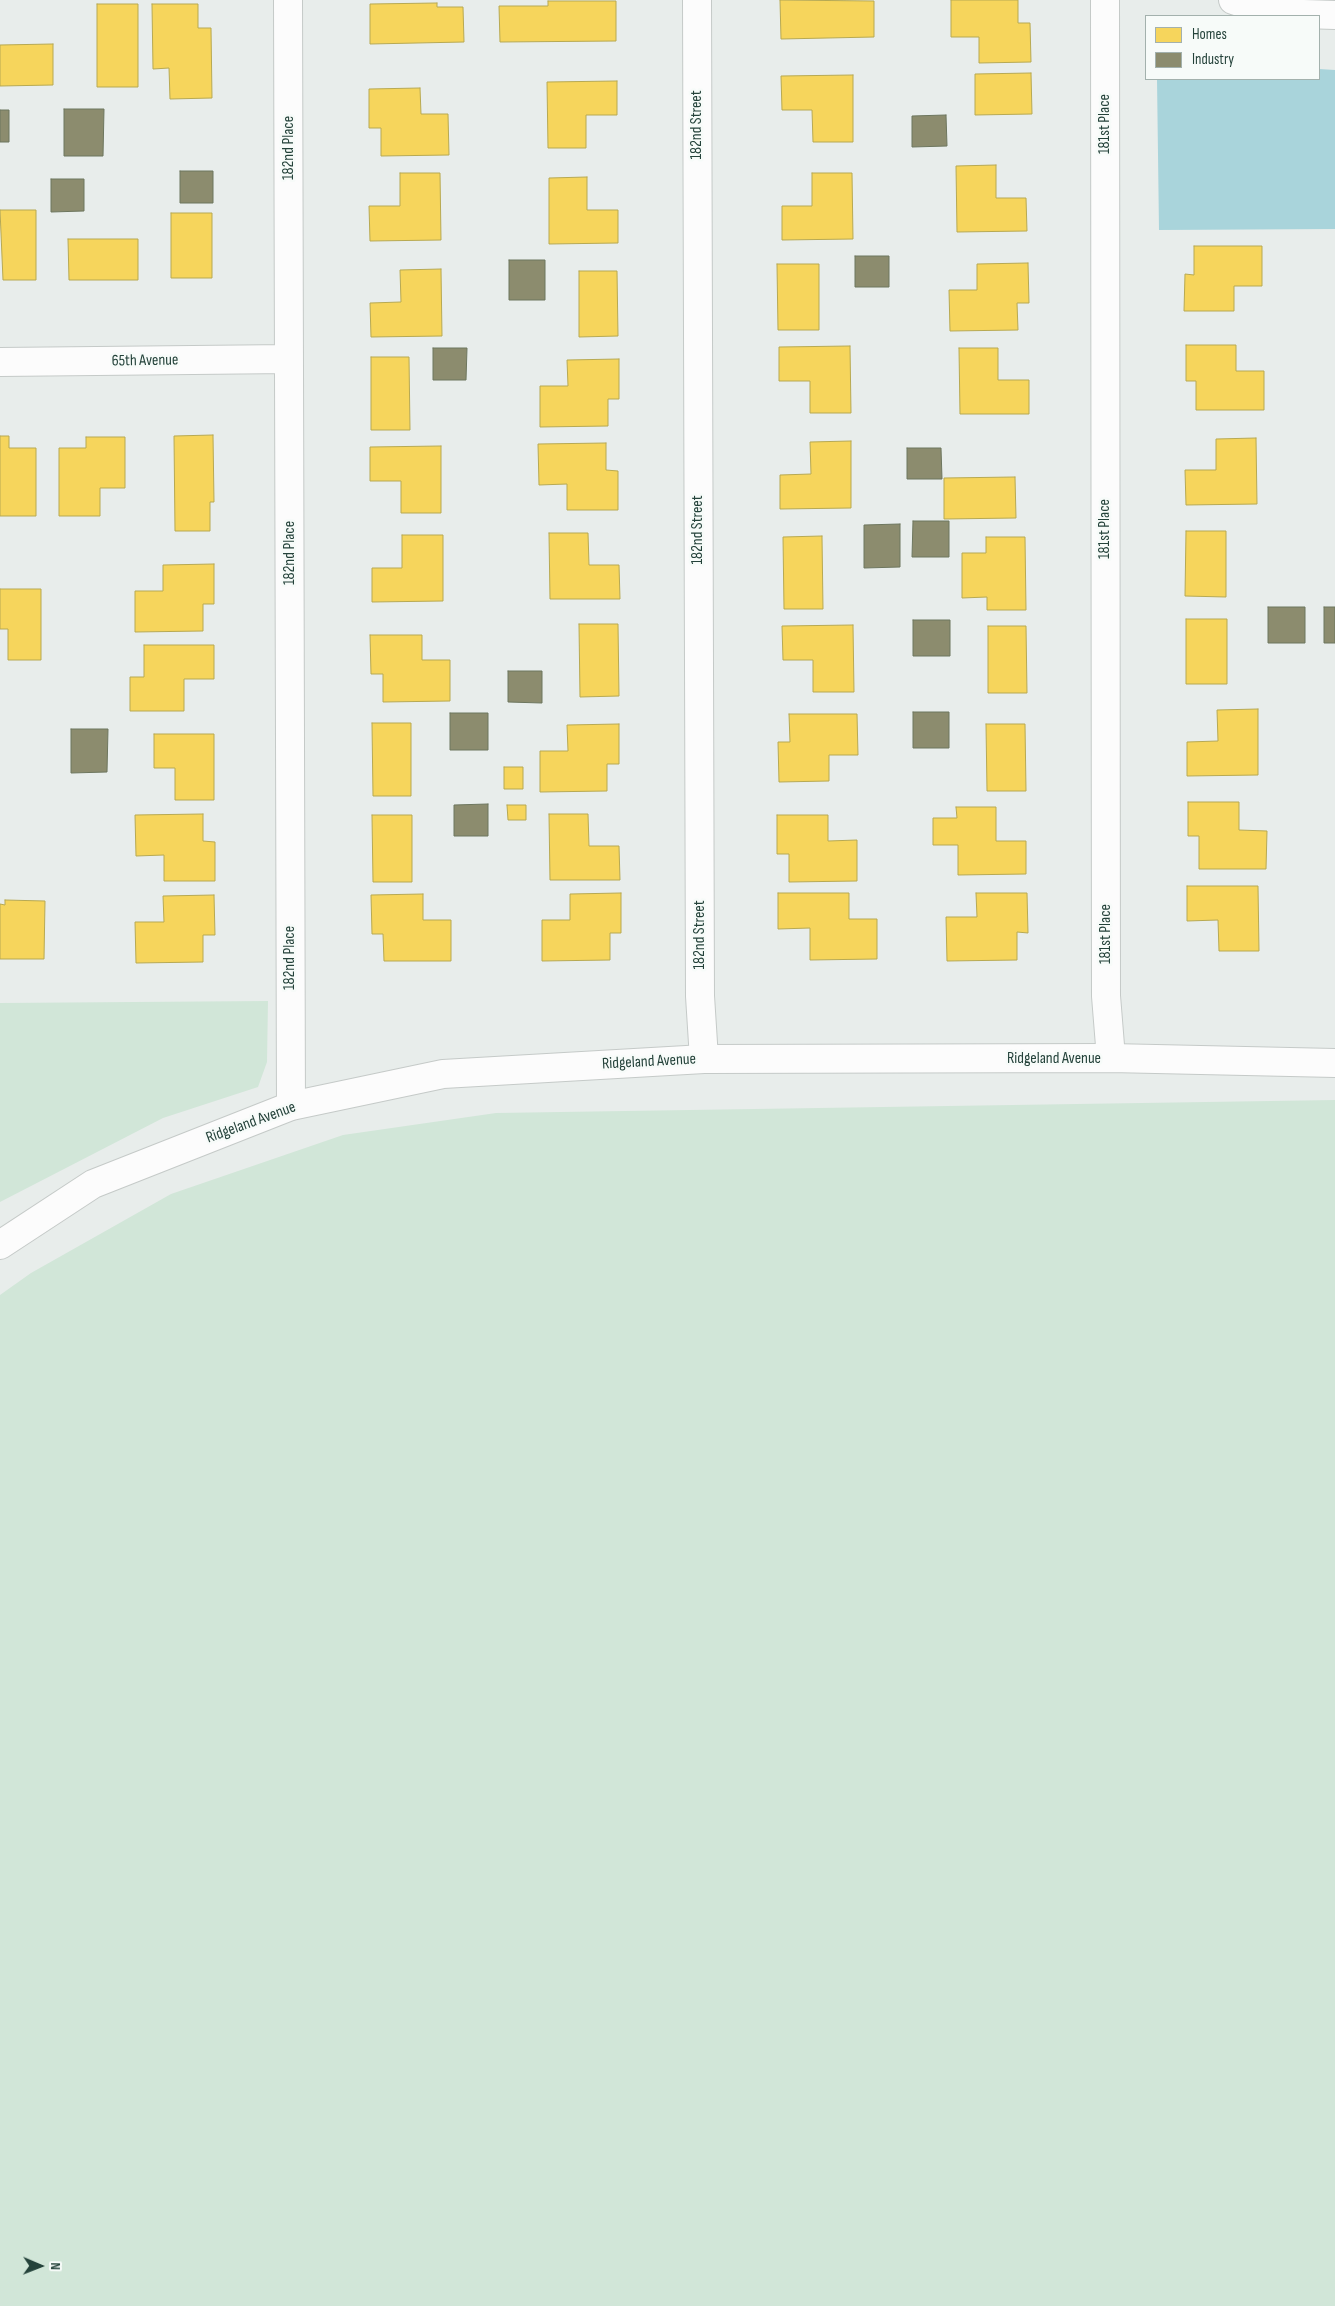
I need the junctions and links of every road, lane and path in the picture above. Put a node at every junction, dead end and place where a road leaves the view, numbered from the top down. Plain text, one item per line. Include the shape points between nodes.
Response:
1 (288, 0) edge
2 (697, 0) edge
3 (1105, 0) edge
4 (1233, 0) edge
5 (1335, 14) edge
6 (289, 359) junction
7 (0, 362) edge
8 (1110, 1058) junction
9 (704, 1059) junction
10 (1335, 1063) edge
11 (291, 1106) junction
12 (0, 1245) edge

1 - 6 street, 182nd Place
2 - 9 street, 182nd Street via 700,996
3 - 8 street, 181st Place via 1106,976
4 - 5 street via 1272,13
6 - 7 street, 65th Avenue
6 - 11 street, 182nd Place
8 - 9 street, Ridgeland Avenue
8 - 10 street, Ridgeland Avenue
9 - 11 street, Ridgeland Avenue via 443,1074
11 - 12 street, Ridgeland Avenue via 93,1184

